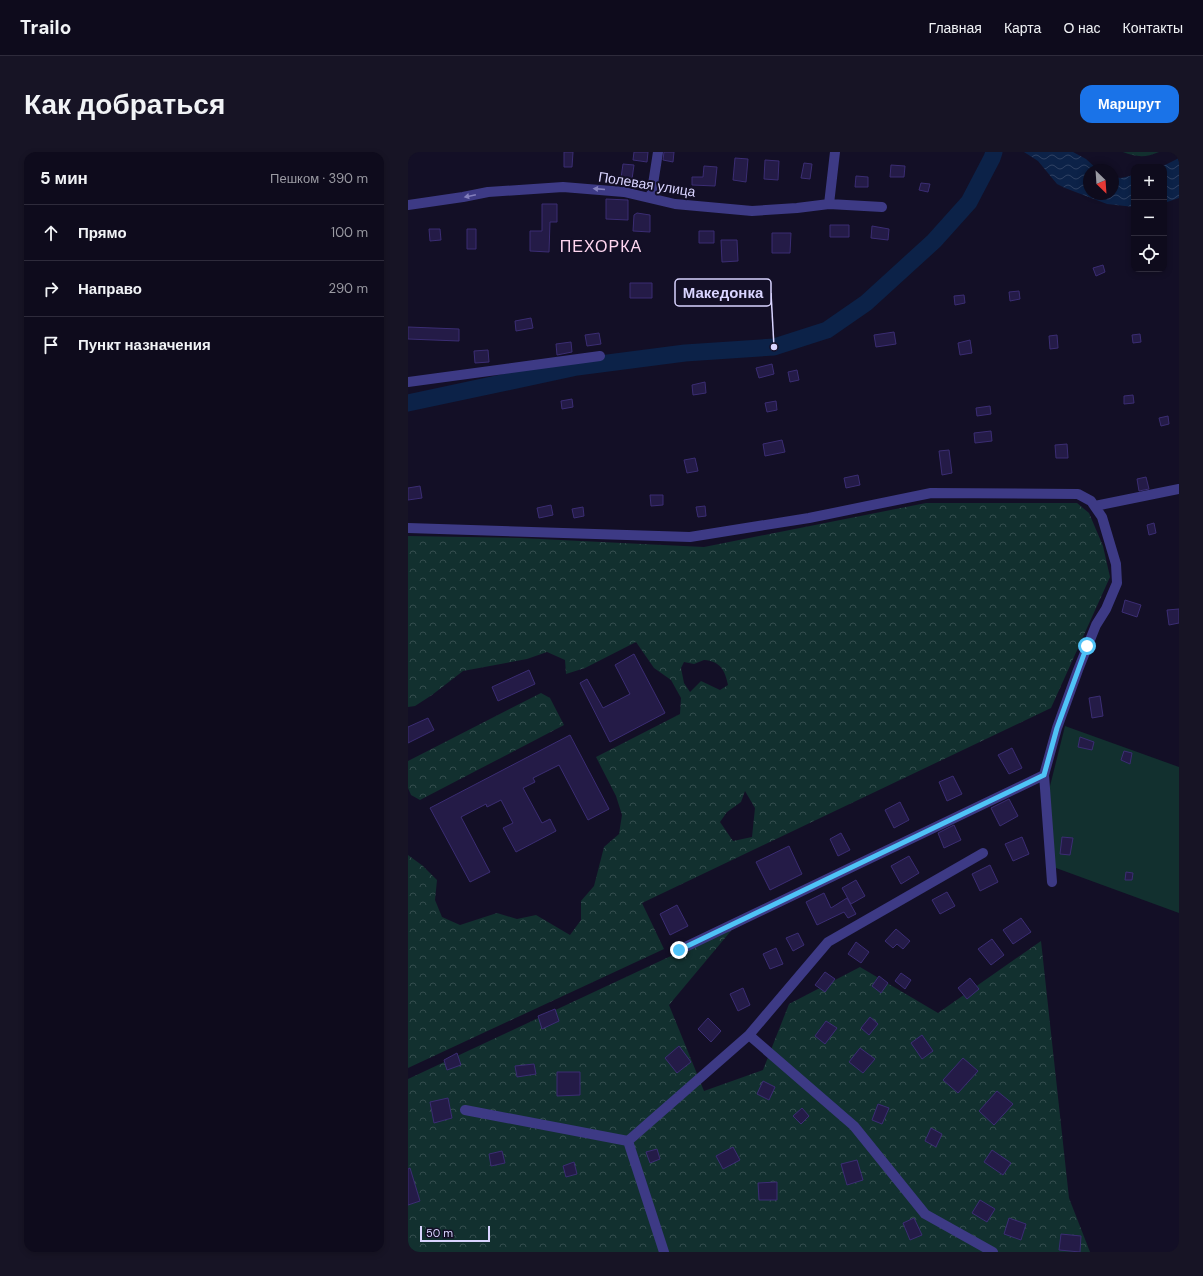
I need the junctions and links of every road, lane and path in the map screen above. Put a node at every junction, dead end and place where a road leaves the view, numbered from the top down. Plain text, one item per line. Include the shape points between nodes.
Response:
1 (658, 152) edge
2 (835, 152) edge
3 (651, 197) junction
4 (408, 204) edge
5 (829, 204) junction
6 (882, 207) dead end
7 (600, 356) dead end
8 (408, 382) edge
9 (1179, 489) edge
10 (1095, 506) junction
11 (408, 528) edge
12 (1044, 775) junction
13 (983, 853) dead end
14 (1052, 882) dead end
15 (679, 950) dead end
16 (749, 1035) junction
17 (465, 1110) dead end
18 (628, 1141) junction
19 (664, 1252) edge
20 (993, 1252) edge

1 - 3 street
2 - 5 street
3 -> 4 street, Полевая улица via 590,188 544,187
3 - 5 street, Полевая улица via 675,204 752,211
5 - 6 street, Полевая улица
7 - 8 street
9 - 10 street
10 - 11 street via 1078,494 931,493 810,518 690,537
10 - 12 street via 1102,517 1116,564 1117,583 1082,658 1057,728
12 - 14 street
12 - 15 street
13 - 16 street via 828,942
16 - 18 street
16 - 20 street via 854,1126 925,1214
17 - 18 street
18 - 19 street

